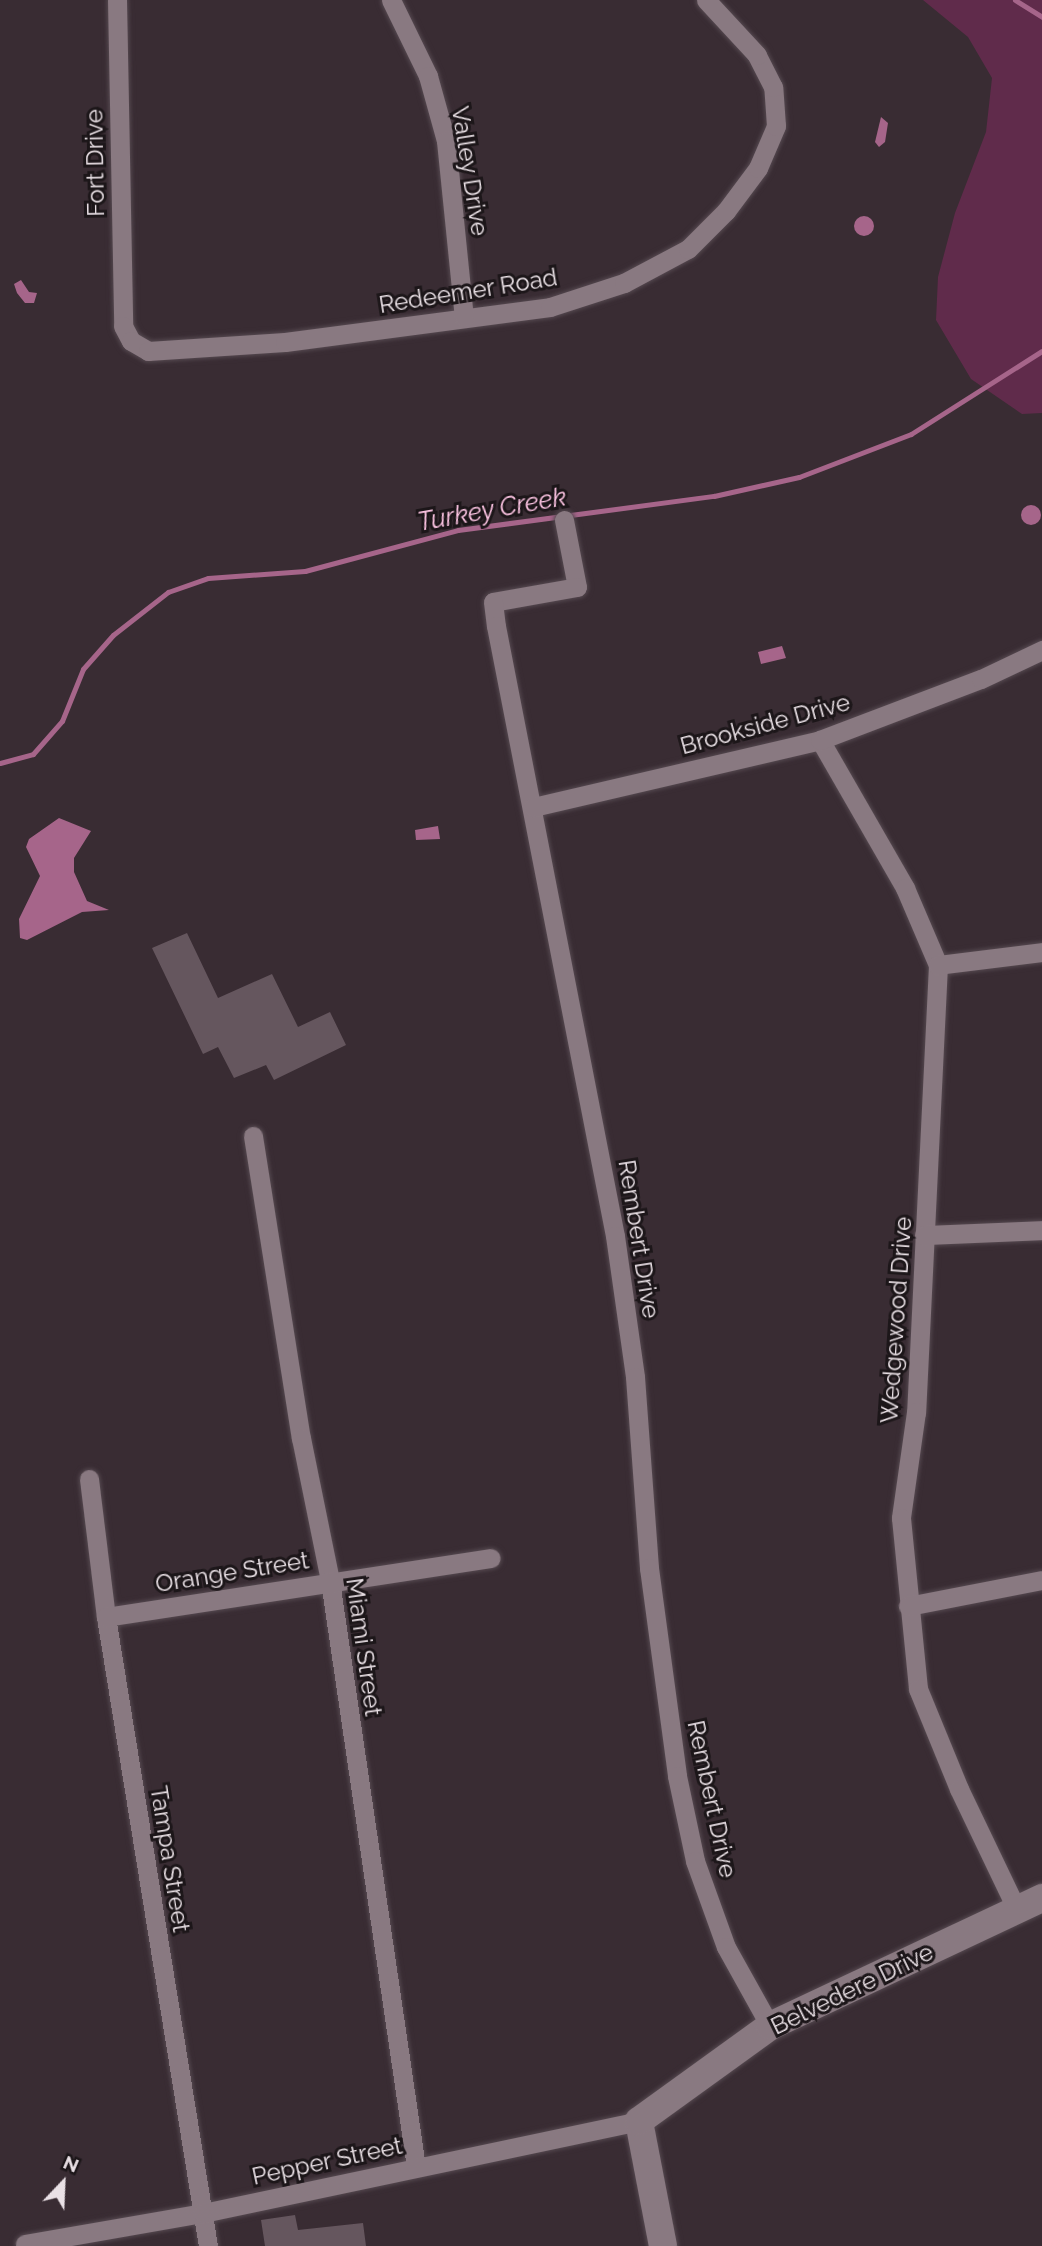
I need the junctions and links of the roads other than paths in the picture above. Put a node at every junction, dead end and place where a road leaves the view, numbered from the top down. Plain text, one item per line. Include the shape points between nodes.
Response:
1 (117, 0) edge
2 (391, 0) edge
3 (706, 0) edge
4 (464, 317) junction
5 (122, 326) joint
6 (564, 520) dead end
7 (1042, 650) edge
8 (820, 740) junction
9 (533, 807) junction
10 (1042, 952) edge
11 (938, 965) junction
12 (253, 1136) dead end
13 (1042, 1230) edge
14 (924, 1235) junction
15 (89, 1479) dead end
16 (491, 1558) dead end
17 (1042, 1580) edge
18 (330, 1581) junction
19 (908, 1606) junction
20 (106, 1617) junction
21 (1042, 1898) edge
22 (1017, 1910) junction
23 (770, 2026) junction
24 (639, 2121) junction
25 (416, 2167) junction
26 (203, 2213) junction
27 (25, 2244) dead end
28 (208, 2246) edge
29 (663, 2246) edge

1 - 5 street, Fort Drive
2 - 4 street, Valley Drive via 428,76 446,141
3 - 4 street, Redeemer Road via 757,55 773,87 776,126 758,168 726,211 688,249 624,283 550,307
4 - 5 street, Redeemer Road via 285,342 148,351 131,341
6 - 9 street, Rembert Drive via 577,587 493,602
7 - 8 street, Brookside Drive via 981,679
8 - 9 street, Brookside Drive
8 - 11 street, Wedgewood Drive via 905,888
9 - 23 street, Rembert Drive via 615,1236 635,1377 649,1568 677,1776 695,1861 726,1947
10 - 11 street
11 - 14 street, Wedgewood Drive
12 - 18 street, Miami Street via 301,1438
13 - 14 street
14 - 19 street, Wedgewood Drive via 916,1412 901,1518
15 - 20 street, Tampa Street
16 - 18 street, Orange Street
17 - 19 street
18 - 20 street, Orange Street
18 - 25 street, Miami Street
19 - 22 street, Wedgewood Drive via 918,1689
20 - 26 street, Tampa Street
21 - 22 street, Belvedere Drive
22 - 23 street, Belvedere Drive
23 - 24 street, Belvedere Drive
24 - 25 street, Pepper Street
24 - 29 street
25 - 26 street, Pepper Street
26 - 27 street, Pepper Street
26 - 28 street, Tampa Street

